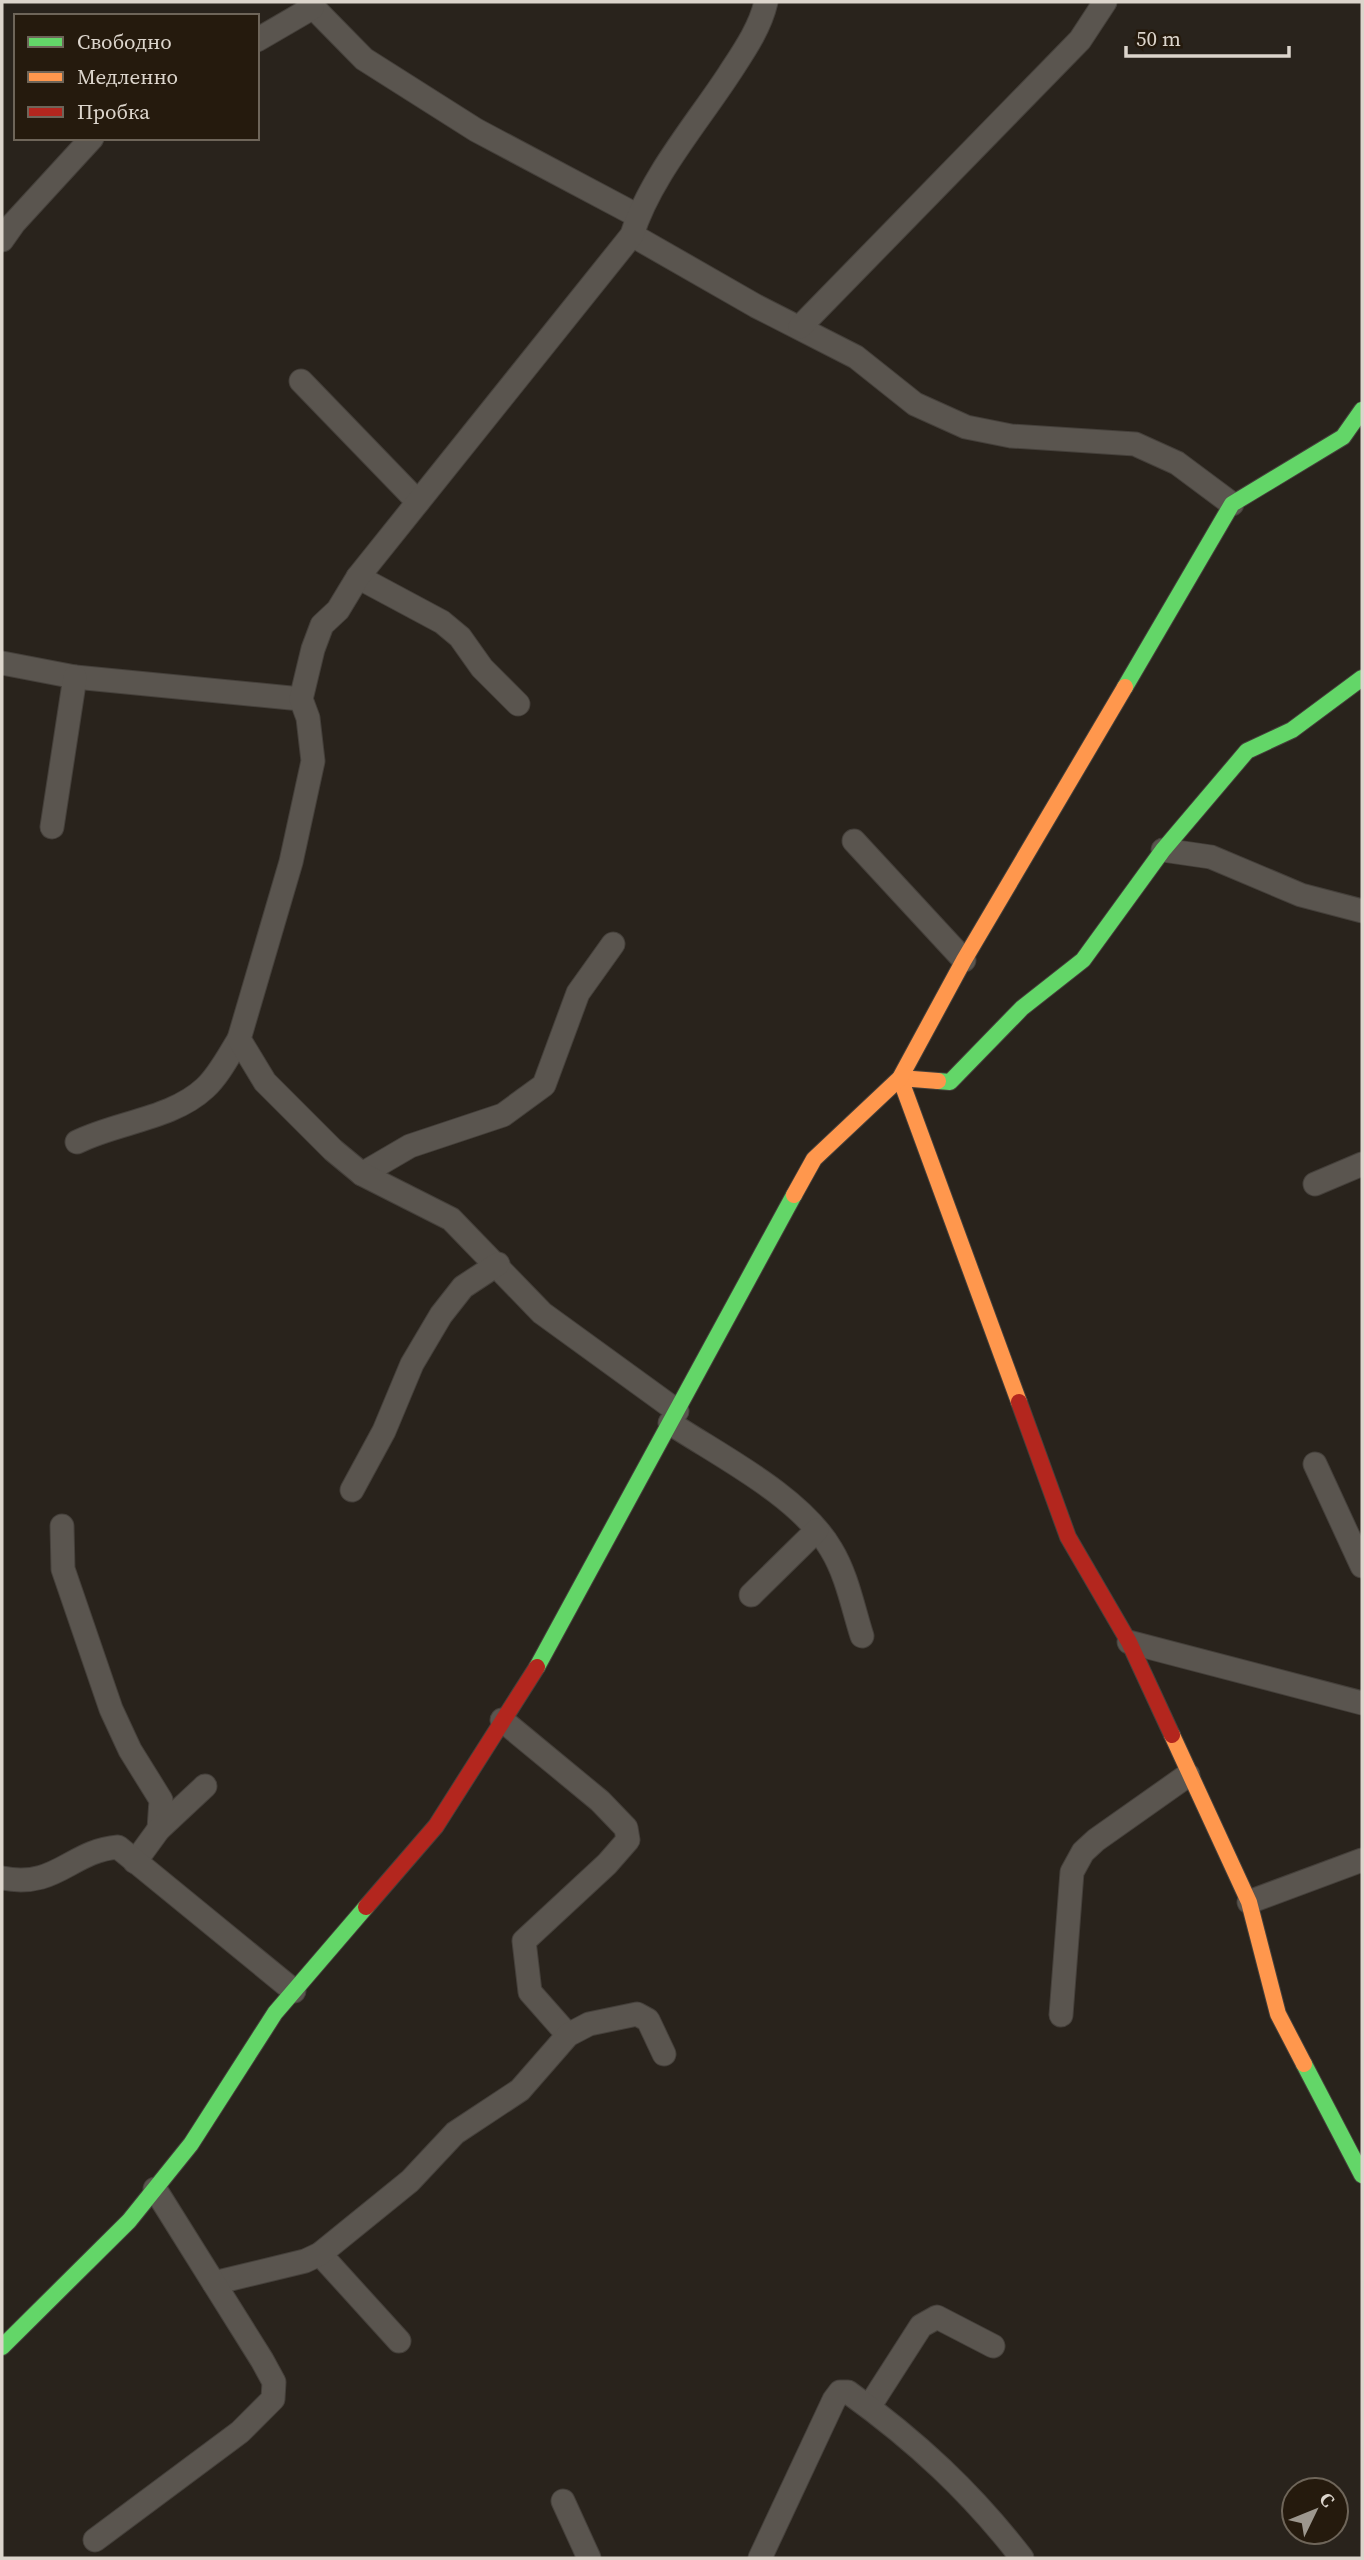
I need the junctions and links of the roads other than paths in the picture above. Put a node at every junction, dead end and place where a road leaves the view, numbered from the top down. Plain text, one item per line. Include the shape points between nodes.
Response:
1 (766, 2) edge
2 (1105, 2) edge
3 (310, 5) edge
4 (259, 39) edge
5 (90, 140) edge
6 (635, 225) junction
7 (2, 240) edge
8 (800, 327) junction
9 (301, 381) dead end
10 (1362, 410) edge
11 (418, 502) junction
12 (1232, 504) junction
13 (358, 577) junction
14 (2, 663) edge
15 (75, 677) junction
16 (1362, 678) edge
17 (301, 699) junction
18 (518, 704) dead end
19 (52, 827) dead end
20 (854, 841) dead end
21 (1163, 850) junction
22 (1362, 911) edge
23 (613, 944) dead end
24 (964, 960) junction
25 (240, 1039) junction
26 (900, 1078) junction
27 (77, 1142) dead end
28 (1362, 1164) edge
29 (362, 1174) junction
30 (1315, 1184) dead end
31 (498, 1264) junction
32 (673, 1417) junction
33 (1315, 1464) dead end
34 (352, 1490) dead end
35 (62, 1527) dead end
36 (817, 1530) junction
37 (1362, 1566) edge
38 (751, 1595) dead end
39 (862, 1636) dead end
40 (1129, 1642) junction
41 (1362, 1703) edge
42 (502, 1720) junction
43 (1188, 1774) junction
44 (205, 1786) dead end
45 (159, 1829) junction
46 (1362, 1860) edge
47 (135, 1862) junction
48 (2, 1878) edge
49 (1249, 1902) junction
50 (294, 1991) junction
51 (1061, 2015) dead end
52 (568, 2035) junction
53 (664, 2053) dead end
54 (1362, 2175) edge
55 (155, 2189) junction
56 (320, 2254) junction
57 (214, 2283) junction
58 (399, 2341) dead end
59 (993, 2346) dead end
60 (2, 2347) edge
61 (869, 2407) junction
62 (564, 2501) dead end
63 (95, 2540) dead end
64 (589, 2558) edge
65 (760, 2558) edge
66 (1022, 2558) edge

1 - 6 street via 749,43
2 - 8 street via 1080,40
3 - 4 street
3 - 6 street via 364,59
5 - 7 street
6 - 8 street via 756,306
6 - 11 street
8 - 12 street via 856,357 915,404 966,427 1011,436 1135,444 1177,463
9 - 11 street
10 - 12 street via 1343,438
11 - 13 street
12 - 24 street
13 - 17 street via 338,610 322,625
13 - 18 street via 442,622
14 - 15 street
15 - 17 street
15 - 19 street
16 - 21 street via 1292,730 1247,751
17 - 25 street via 313,761 291,862
20 - 24 street
21 - 22 street via 1210,857 1301,895
21 - 26 street via 1083,960 1022,1008 950,1082
23 - 29 street via 578,993 544,1085 503,1115 410,1146
24 - 26 street
25 - 27 street via 207,1087 185,1103
25 - 29 street via 265,1082
26 - 32 street via 814,1159
26 - 40 street via 1068,1538
28 - 30 street
29 - 31 street via 451,1219
31 - 32 street via 542,1313
31 - 34 street via 463,1287 441,1314
32 - 36 street
32 - 42 street
33 - 37 street
35 - 45 street via 63,1569 111,1709 161,1800
36 - 38 street
36 - 39 street via 840,1569
40 - 41 street
40 - 43 street
42 - 50 street via 436,1826
42 - 52 street via 626,1828 628,1840 607,1864 524,1941 530,1992
43 - 49 street
43 - 51 street via 1096,1840 1072,1872
44 - 45 street
45 - 47 street
46 - 49 street
47 - 48 street via 118,1847 102,1848 45,1878
47 - 50 street
49 - 54 street via 1278,2014
50 - 55 street via 191,2144
52 - 53 street via 589,2024 637,2014 648,2020
52 - 56 street via 520,2090 455,2133 410,2181
55 - 57 street
55 - 60 street via 129,2221
56 - 57 street via 305,2262
56 - 58 street
57 - 63 street via 274,2382 273,2399 240,2432
59 - 61 street via 937,2317 929,2320
61 - 65 street via 848,2392 840,2392 834,2400
61 - 66 street via 953,2476
62 - 64 street

